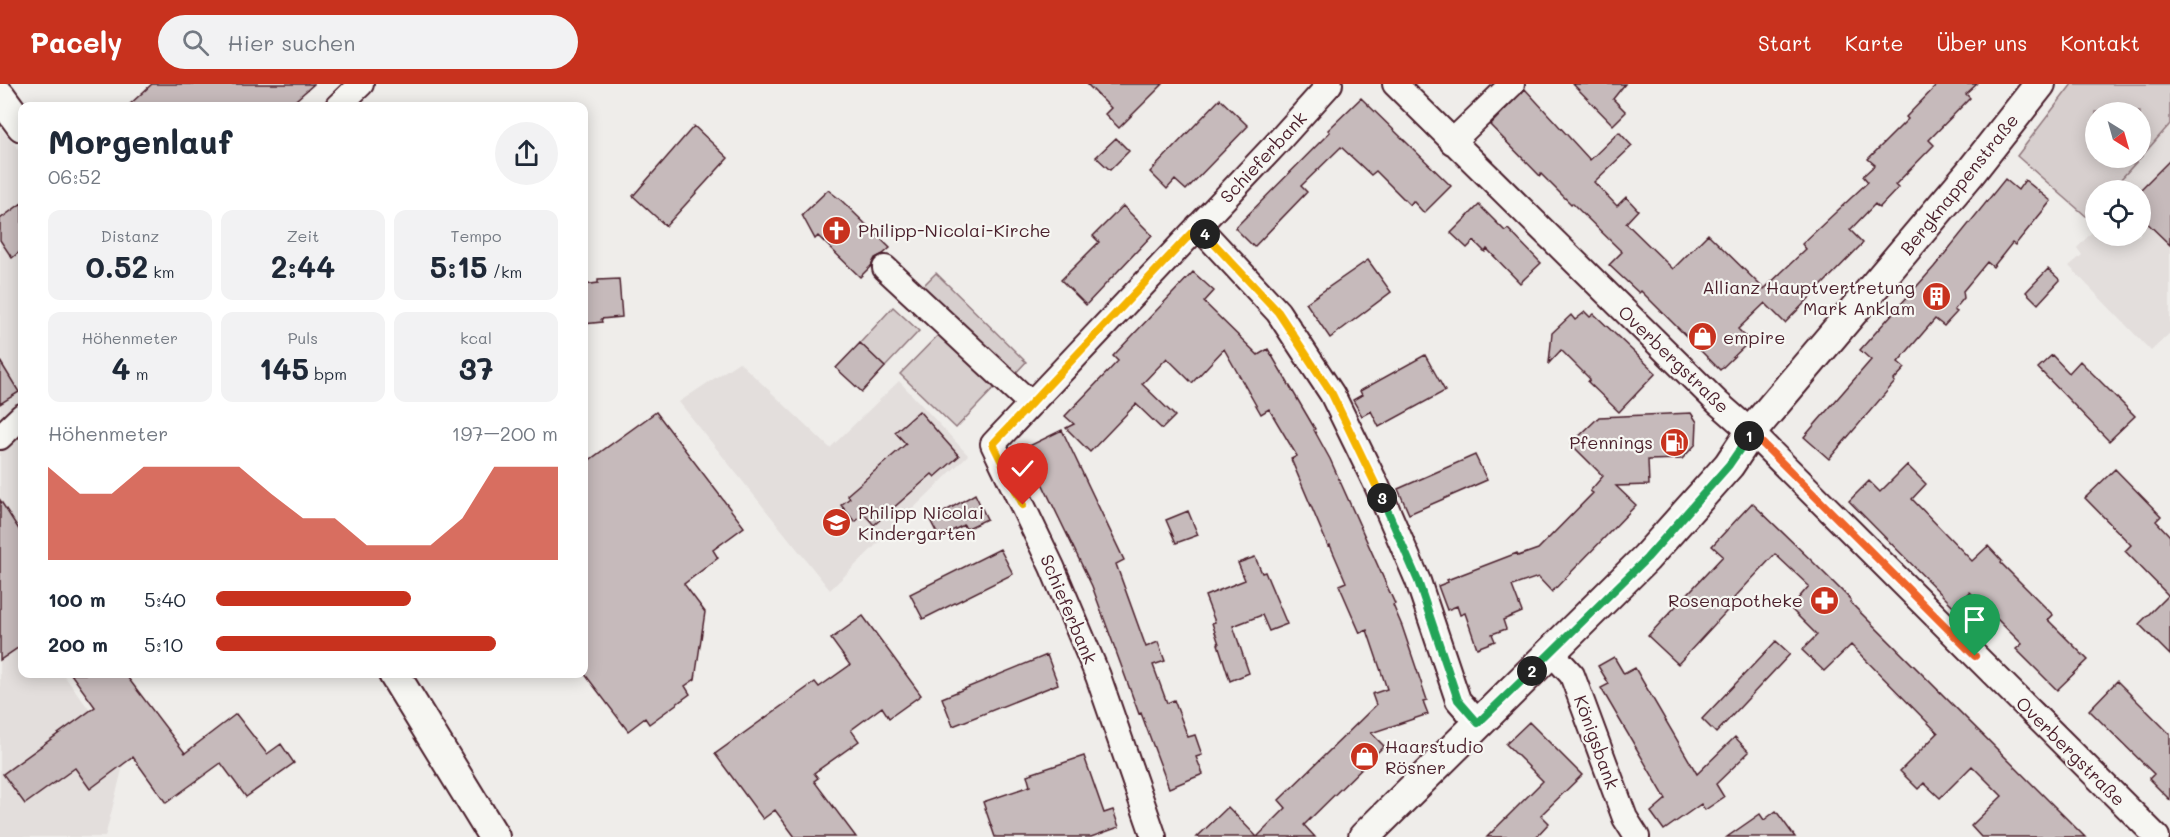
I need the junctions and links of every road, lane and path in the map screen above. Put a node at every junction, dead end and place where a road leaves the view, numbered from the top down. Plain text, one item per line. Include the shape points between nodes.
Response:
1 (361, 84) edge
2 (1330, 84) edge
3 (1395, 84) edge
4 (1512, 84) edge
5 (2040, 84) edge
6 (0, 96) edge
7 (342, 102) edge
8 (18, 121) edge
9 (1452, 142) junction
10 (1198, 226) junction
11 (885, 268) dead end
12 (1031, 405) junction
13 (18, 420) edge
14 (1751, 432) junction
15 (0, 437) edge
16 (1551, 652) junction
17 (396, 678) edge
18 (1478, 723) junction
19 (492, 836) edge
20 (1154, 837) edge
21 (1364, 837) edge
22 (1637, 837) edge
23 (2157, 837) edge

1 - 7 street
2 - 10 street, Schieferbank
3 - 9 street, Overbergstraße
4 - 9 street
5 - 14 street, Bergknappenstraße via 1970,173
6 - 8 street
9 - 14 street, Overbergstraße
10 - 12 street, Schieferbank
10 - 18 street via 1278,312 1332,394 1418,581 1458,700
11 - 12 street
12 - 20 street, Schieferbank via 993,444 1084,643
13 - 15 street
14 - 16 street, Bergknappenstraße via 1729,465 1647,558
14 - 23 street, Overbergstraße
16 - 18 street, Bergknappenstraße
16 - 22 street, Königsbank via 1572,675 1625,818
17 - 19 street
18 - 21 street, Bergknappenstraße

